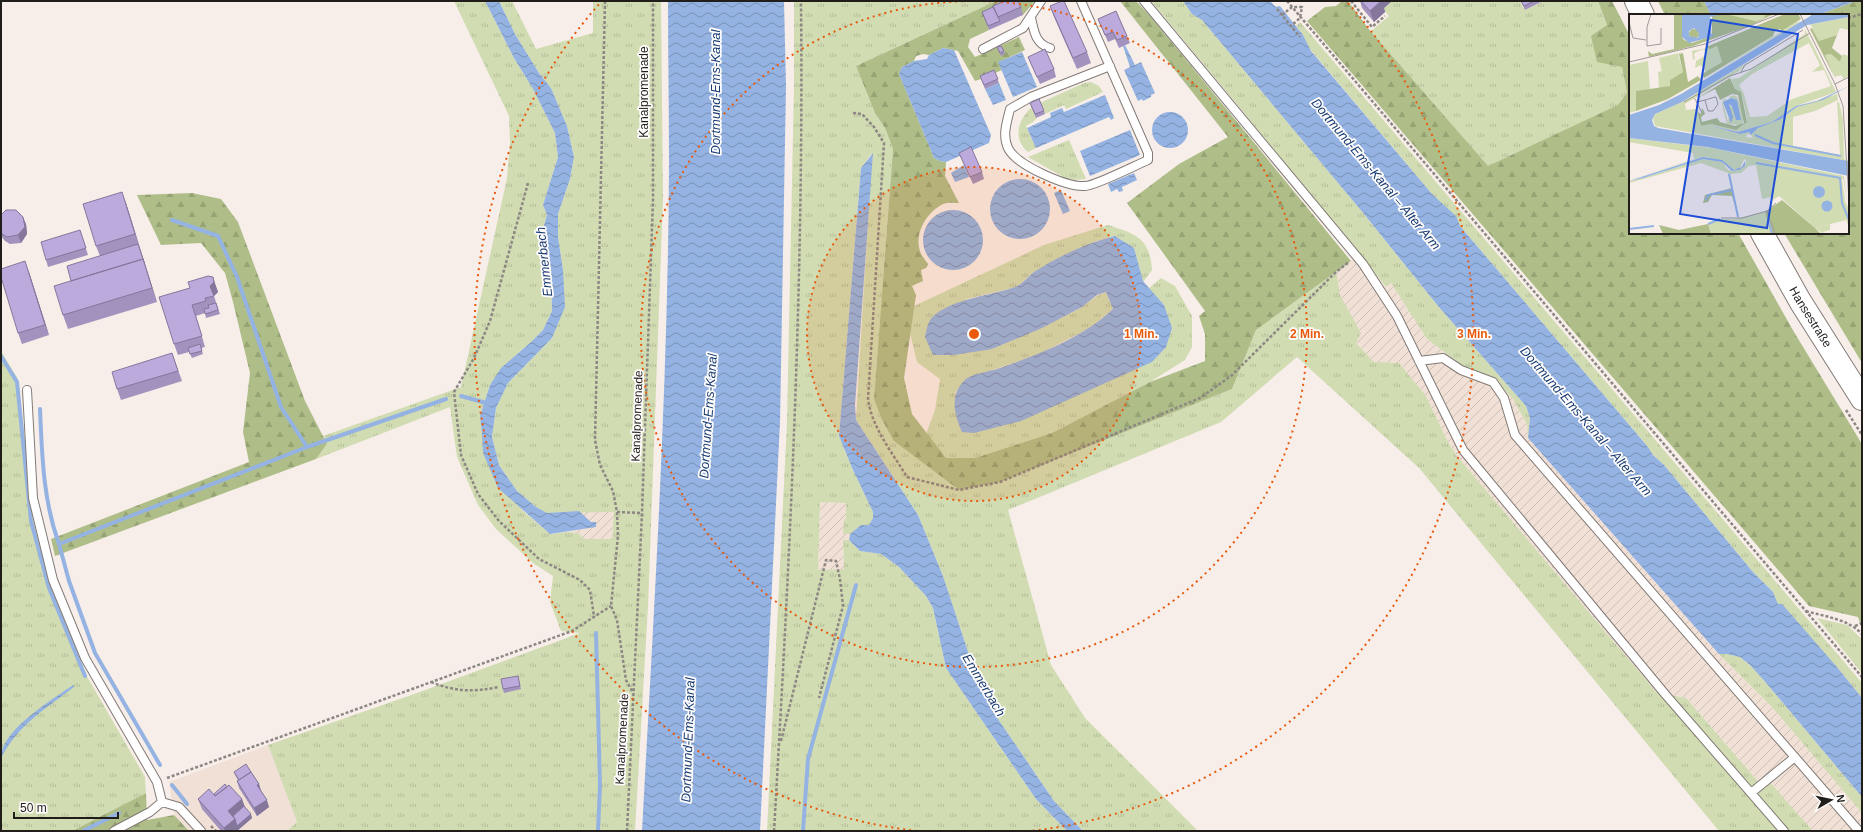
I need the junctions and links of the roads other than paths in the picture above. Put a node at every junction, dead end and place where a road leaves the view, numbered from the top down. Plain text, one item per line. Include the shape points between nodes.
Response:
1 (1041, 1) edge
2 (1081, 1) edge
3 (1144, 1) edge
4 (1636, 1) edge
5 (1642, 14) edge
6 (1031, 18) junction
7 (1050, 48) dead end
8 (983, 49) dead end
9 (1110, 66) junction
10 (1763, 234) edge
11 (1420, 361) junction
12 (27, 390) dead end
13 (1862, 399) edge
14 (1795, 757) junction
15 (1751, 792) junction
16 (162, 802) junction
17 (114, 831) edge
18 (201, 831) edge
19 (1784, 831) edge
20 (1859, 831) edge

1 - 6 lane
2 - 9 lane
3 - 11 lane via 1357,257 1396,316
4 - 5 main road
6 - 7 lane via 1036,38 1043,46
6 - 8 lane via 1028,24 1016,33
9 - 9 lane via 1148,153 1148,160 1086,186 1050,178 1014,157 1007,147 1004,132 1010,109 1031,97
10 - 13 main road, Hansestraße via 1800,301
11 - 14 lane via 1443,358 1461,370 1493,382 1504,398 1515,435
11 - 15 lane via 1463,450 1665,694
12 - 16 lane via 34,498 53,580 85,658 157,782
14 - 15 lane
14 - 20 lane
15 - 19 lane
16 - 17 lane via 150,812
16 - 18 lane via 179,808

